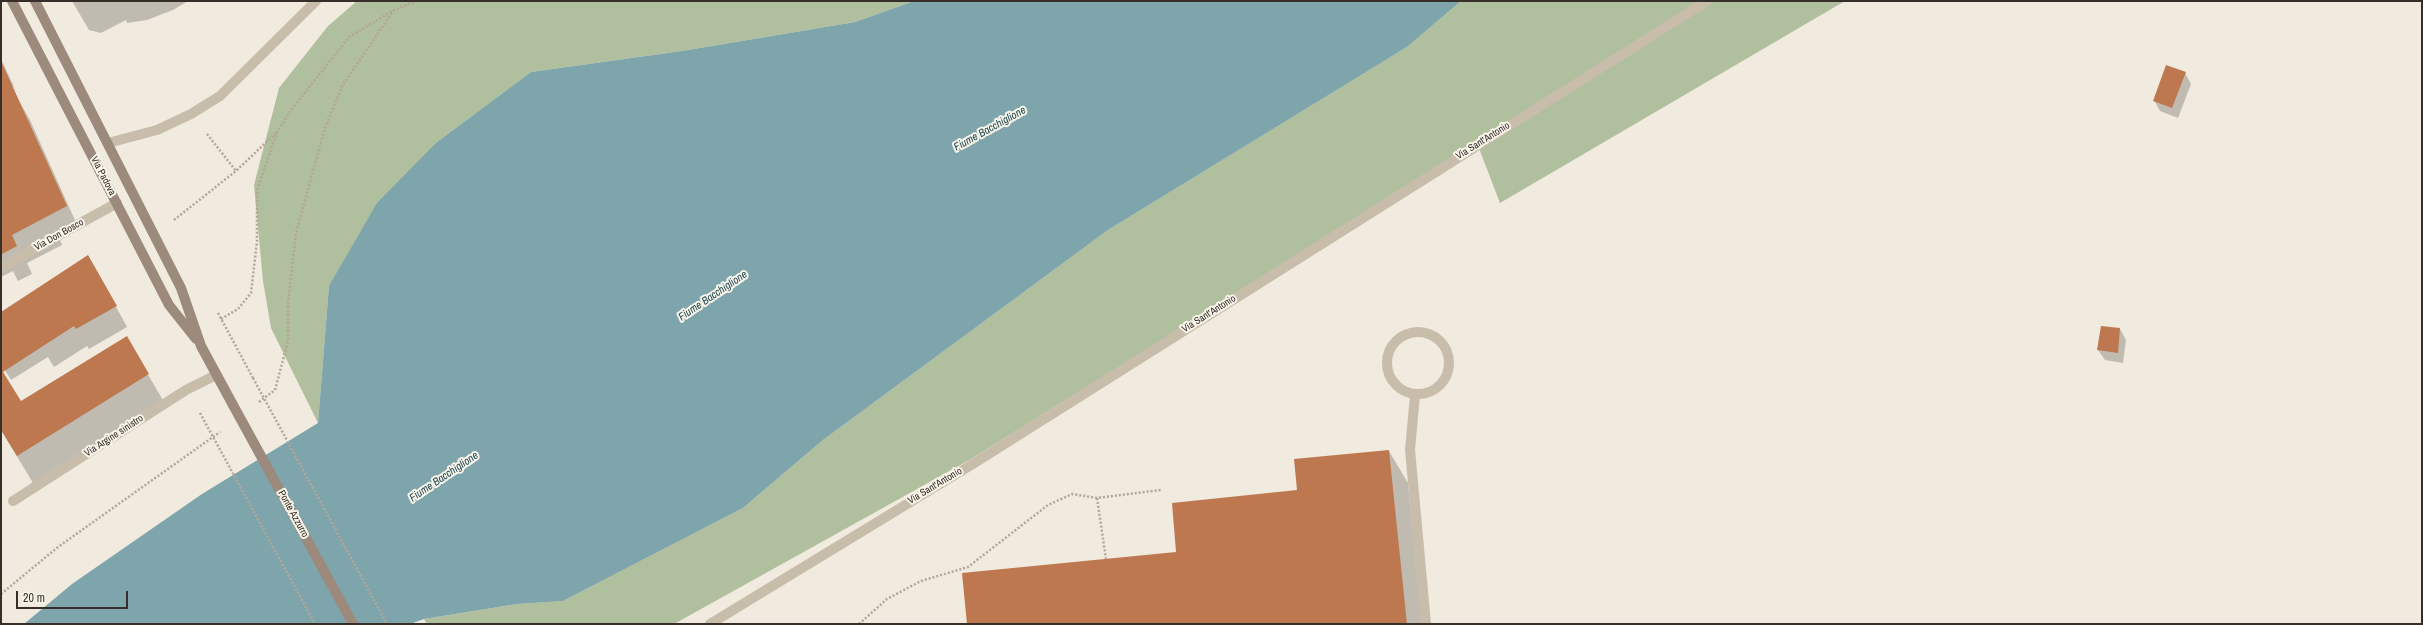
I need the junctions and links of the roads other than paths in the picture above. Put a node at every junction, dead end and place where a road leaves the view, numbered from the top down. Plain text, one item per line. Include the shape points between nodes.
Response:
1 (12, 1) edge
2 (35, 1) edge
3 (316, 1) edge
4 (1707, 1) edge
5 (108, 143) junction
6 (117, 203) junction
7 (1, 267) edge
8 (201, 346) junction
9 (216, 375) junction
10 (1416, 395) junction
11 (233, 405) joint
12 (13, 500) dead end
13 (353, 624) edge
14 (710, 624) edge
15 (1426, 624) edge

1 - 6 main road, Via Padova
2 - 5 main road, Via Padova
3 - 5 street via 220,96 192,114 157,130
4 - 14 street, Via Sant'Antonio via 976,462
5 - 8 main road, Via Padova via 180,288
6 - 7 street, Via Don Bosco
6 - 8 main road, Via Padova via 169,305
8 - 9 main road, Via Padova
9 - 11 main road, Via Padova
9 - 12 street, Via Argine sinistro via 186,390
10 - 10 street via 1436,390 1449,372 1447,350 1431,334 1410,332 1392,345 1386,366 1395,386
10 - 15 street via 1410,450
11 - 13 main road, Ponte Azzurro, bridge

